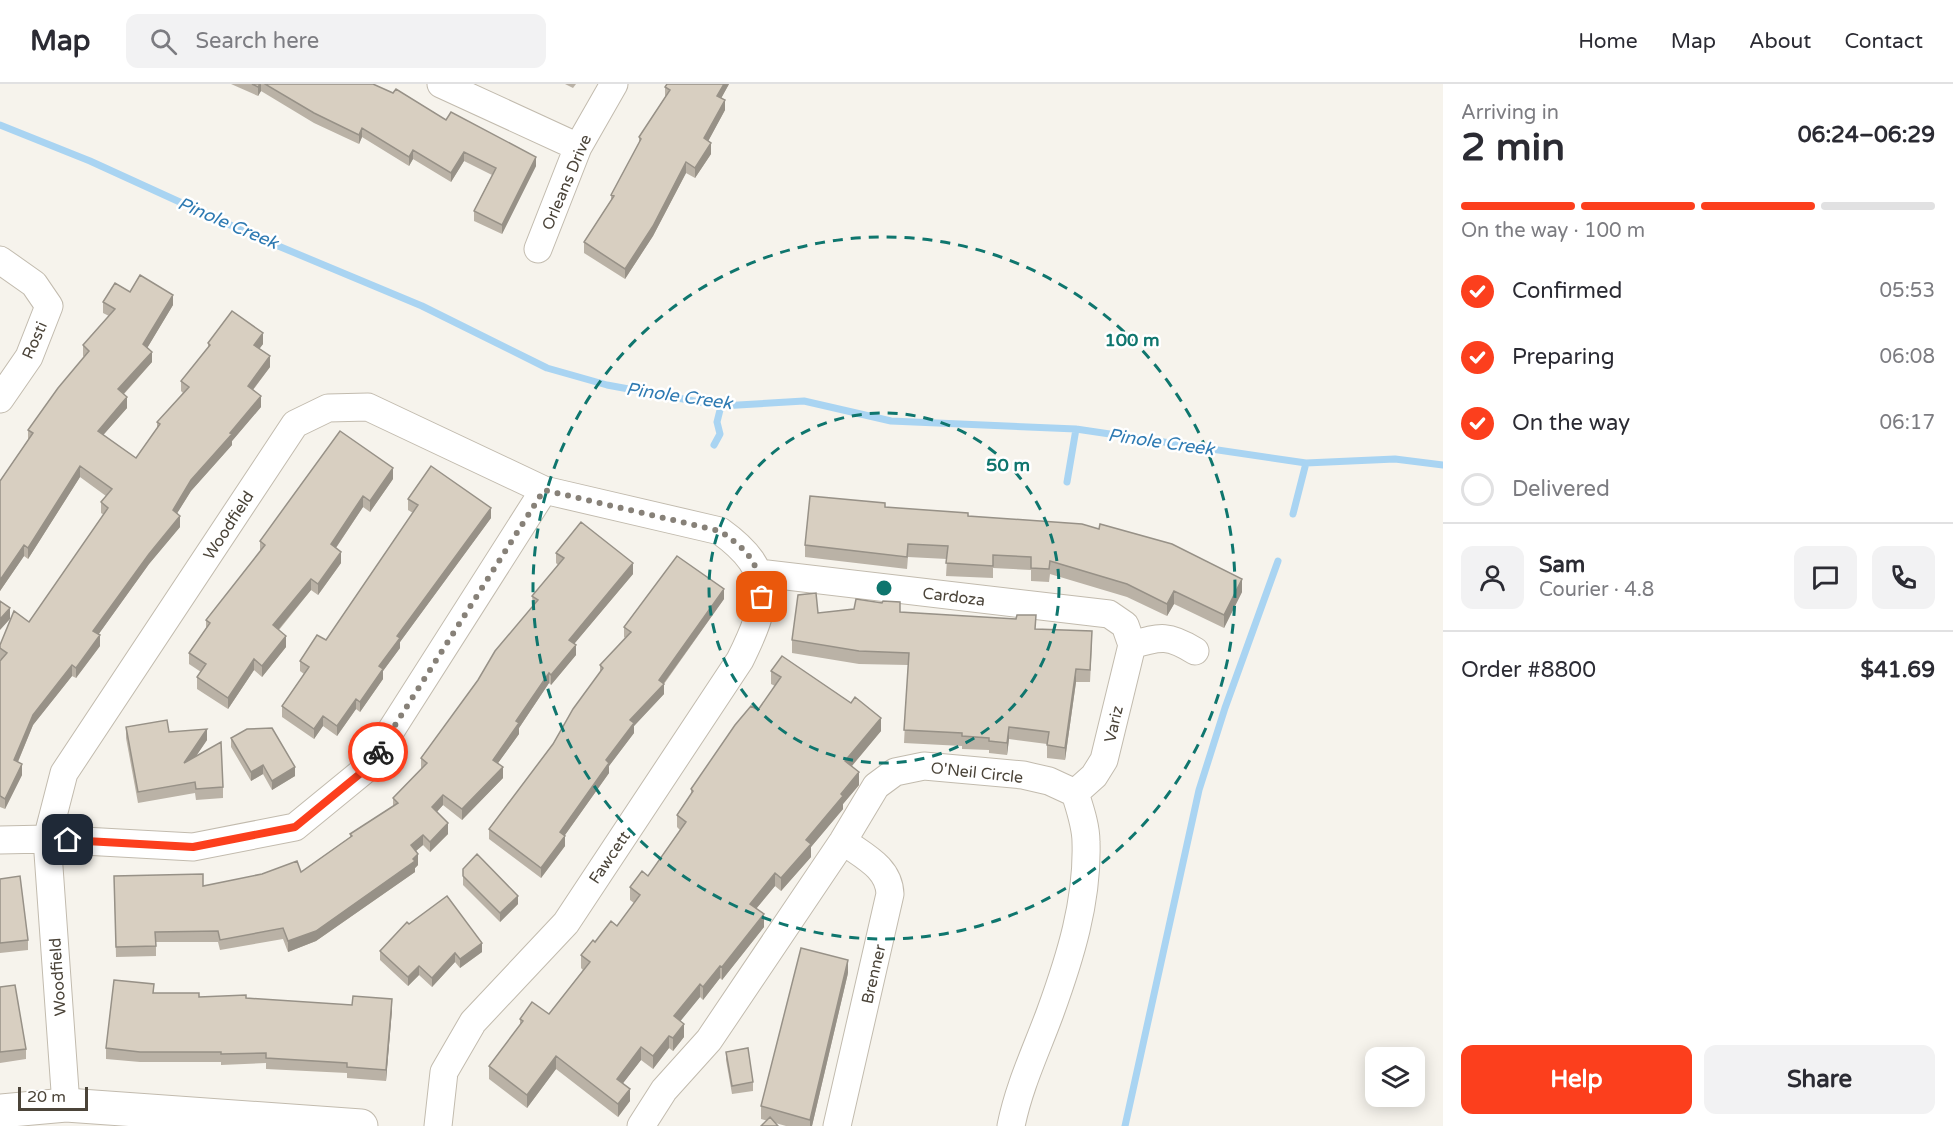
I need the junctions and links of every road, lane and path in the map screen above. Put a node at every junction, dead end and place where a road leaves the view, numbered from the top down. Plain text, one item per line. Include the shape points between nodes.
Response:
1 (441, 84) edge
2 (614, 84) edge
3 (578, 147) junction
4 (538, 249) dead end
5 (0, 260) edge
6 (0, 399) edge
7 (544, 490) junction
8 (760, 573) junction
9 (1132, 645) junction
10 (1195, 651) dead end
11 (1075, 793) junction
12 (47, 838) junction
13 (0, 840) edge
14 (843, 841) junction
15 (66, 1105) junction
16 (0, 1111) edge
17 (361, 1126) edge
18 (438, 1126) edge
19 (641, 1126) edge
20 (837, 1126) edge
21 (1011, 1126) edge

1 - 3 street
2 - 3 street, Orleans Drive
3 - 4 street, Orleans Drive
5 - 6 street, Rosti via 34,284 49,306 29,357
7 - 8 street, Woodfield via 720,531 742,547
7 - 12 street via 367,768 295,827 193,847
7 - 12 street, Woodfield via 368,407 328,408 295,424 64,773
8 - 9 street, Cardoza via 1108,614 1125,625
8 - 18 street, Fawcett via 758,622 740,660 566,923 473,1022 444,1072
9 - 10 street via 1155,637 1174,639
9 - 11 street, Variz via 1104,760 1094,776
11 - 14 street, O'Neil Circle via 1023,775 914,768 896,772 876,786
11 - 21 street via 1086,842 1080,921 1050,1013 1018,1092
12 - 13 street
12 - 15 street, Woodfield
14 - 19 street, O'Neil Circle via 709,1040 664,1090
14 - 20 street, Brenner via 883,870 890,894
15 - 16 street
15 - 17 street

